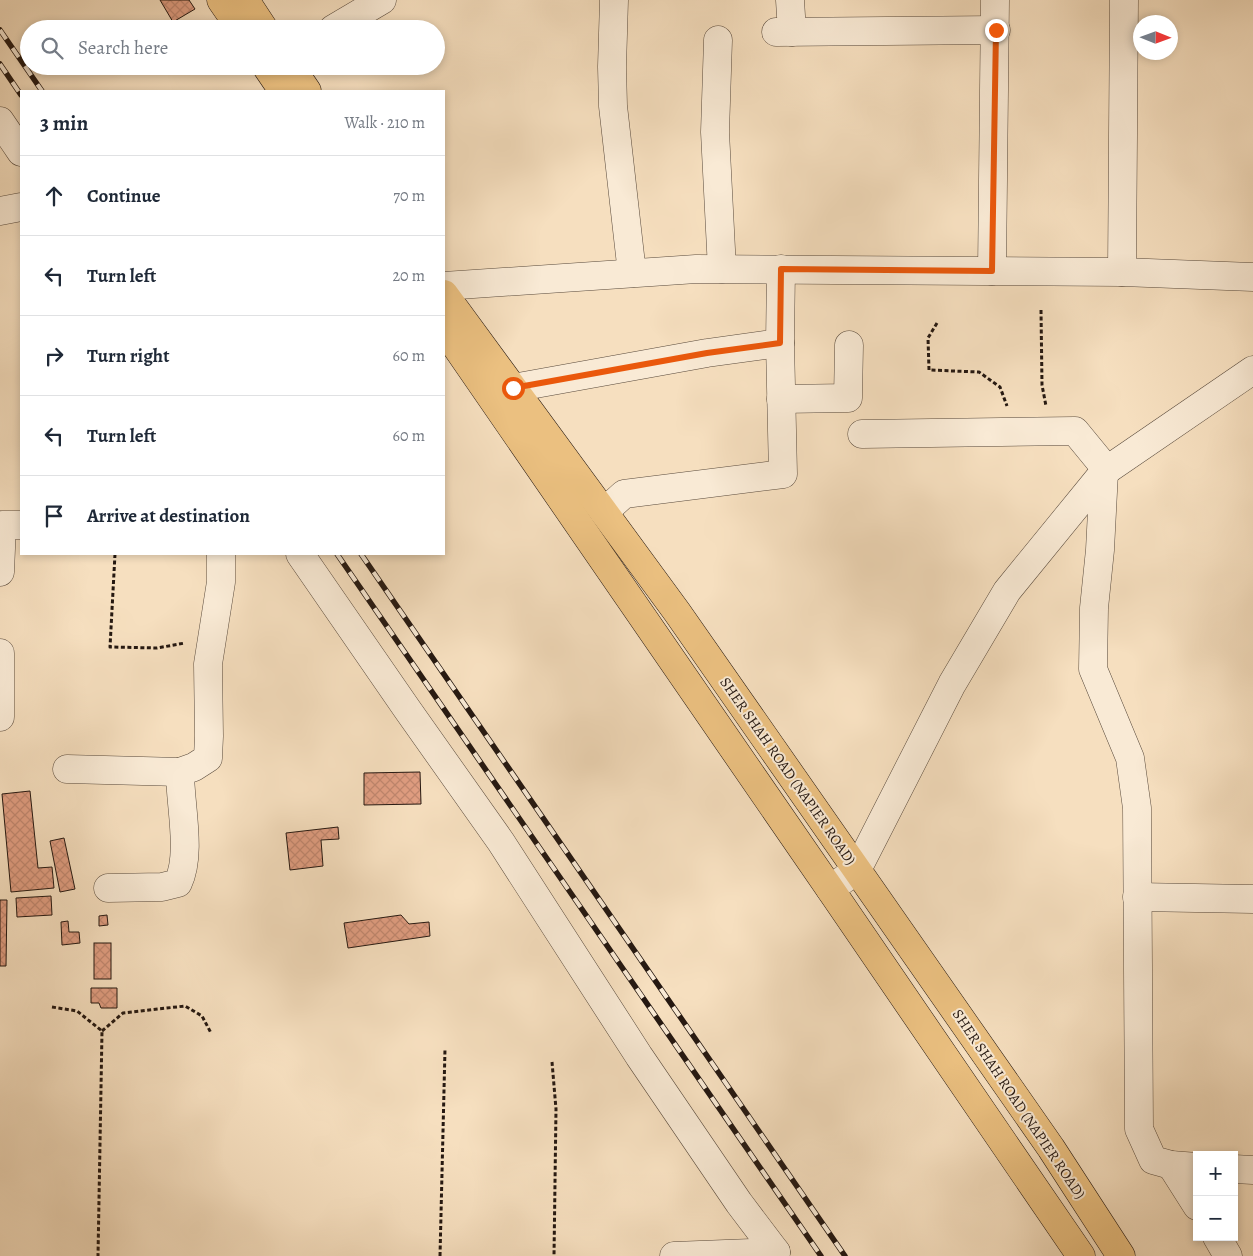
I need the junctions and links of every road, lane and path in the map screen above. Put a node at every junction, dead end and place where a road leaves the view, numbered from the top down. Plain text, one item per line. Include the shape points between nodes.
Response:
1 (222, 0) edge
2 (245, 0) edge
3 (382, 0) edge
4 (614, 0) edge
5 (790, 0) edge
6 (995, 0) edge
7 (1124, 0) edge
8 (235, 20) edge
9 (258, 20) edge
10 (348, 20) edge
11 (996, 30) junction
12 (718, 40) dead end
13 (272, 75) edge
14 (296, 75) edge
15 (281, 90) edge
16 (306, 90) edge
17 (0, 121) edge
18 (20, 151) edge
19 (20, 206) edge
20 (0, 211) edge
21 (722, 269) junction
22 (781, 269) junction
23 (992, 271) junction
24 (1122, 272) junction
25 (632, 273) junction
26 (1253, 277) edge
27 (445, 286) edge
28 (445, 295) edge
29 (1041, 310) dead end
30 (936, 323) dead end
31 (445, 330) edge
32 (780, 343) junction
33 (849, 345) dead end
34 (1253, 370) edge
35 (513, 388) junction
36 (781, 398) junction
37 (1052, 431) junction
38 (1016, 432) junction
39 (862, 434) dead end
40 (1106, 471) junction
41 (604, 512) junction
42 (20, 525) edge
43 (115, 555) edge
44 (221, 555) edge
45 (301, 555) edge
46 (0, 572) edge
47 (212, 638) junction
48 (0, 653) edge
49 (0, 717) edge
50 (67, 769) dead end
51 (180, 772) junction
52 (857, 870) junction
53 (108, 888) dead end
54 (830, 889) junction
55 (1138, 897) junction
56 (1253, 899) edge
57 (52, 1007) dead end
58 (102, 1031) junction
59 (211, 1033) dead end
60 (445, 1049) dead end
61 (552, 1062) dead end
62 (1184, 1166) edge
63 (1238, 1169) edge
64 (1253, 1170) edge
65 (1194, 1196) edge
66 (1219, 1241) edge
67 (98, 1256) edge
68 (440, 1256) edge
69 (554, 1256) edge
70 (674, 1256) edge
71 (1081, 1256) edge
72 (1122, 1256) edge
73 (1228, 1256) edge

1 - 8 main road
2 - 9 main road
3 - 10 street
4 - 25 street via 613,106
5 - 11 street via 784,32
6 - 11 street
7 - 24 street
11 - 23 street
12 - 21 street via 715,132
13 - 15 main road
14 - 16 main road
17 - 18 street
19 - 20 street
21 - 22 street
21 - 25 street
22 - 23 street
22 - 32 street
23 - 24 street
24 - 26 street
25 - 27 street
28 - 35 main road, SHER SHAH ROAD (NAPIER ROAD)
29 - 37 path via 1042,385
30 - 38 path via 928,338 929,370 979,372 1000,387
31 - 54 main road, SHER SHAH ROAD (NAPIER ROAD)
32 - 35 street
32 - 36 street
33 - 36 street via 848,398
34 - 40 street
35 - 41 main road, SHER SHAH ROAD (NAPIER ROAD)
36 - 41 street via 783,474 624,494
37 - 38 street
37 - 40 street via 1075,431
38 - 39 street
40 - 52 street via 1007,591 952,684
40 - 55 street via 1094,608 1093,669 1130,758 1136,808
41 - 52 main road, SHER SHAH ROAD (NAPIER ROAD)
42 - 46 street via 2,525
43 - 47 path via 110,647 157,648
44 - 47 street via 221,582
45 - 70 street via 501,842 639,1056 776,1252
47 - 51 street via 208,664 208,758
48 - 49 street
50 - 51 street
51 - 53 street via 184,844 182,874 178,883 162,887
52 - 54 street
52 - 72 main road, SHER SHAH ROAD (NAPIER ROAD) via 1051,1148
54 - 71 main road, SHER SHAH ROAD (NAPIER ROAD)
55 - 56 street
55 - 62 street via 1139,1130 1153,1160
57 - 58 path via 77,1011
58 - 59 path via 123,1014 185,1006 202,1016
58 - 67 path
60 - 68 path
61 - 69 path via 556,1109
62 - 65 street
63 - 64 street
66 - 73 street

